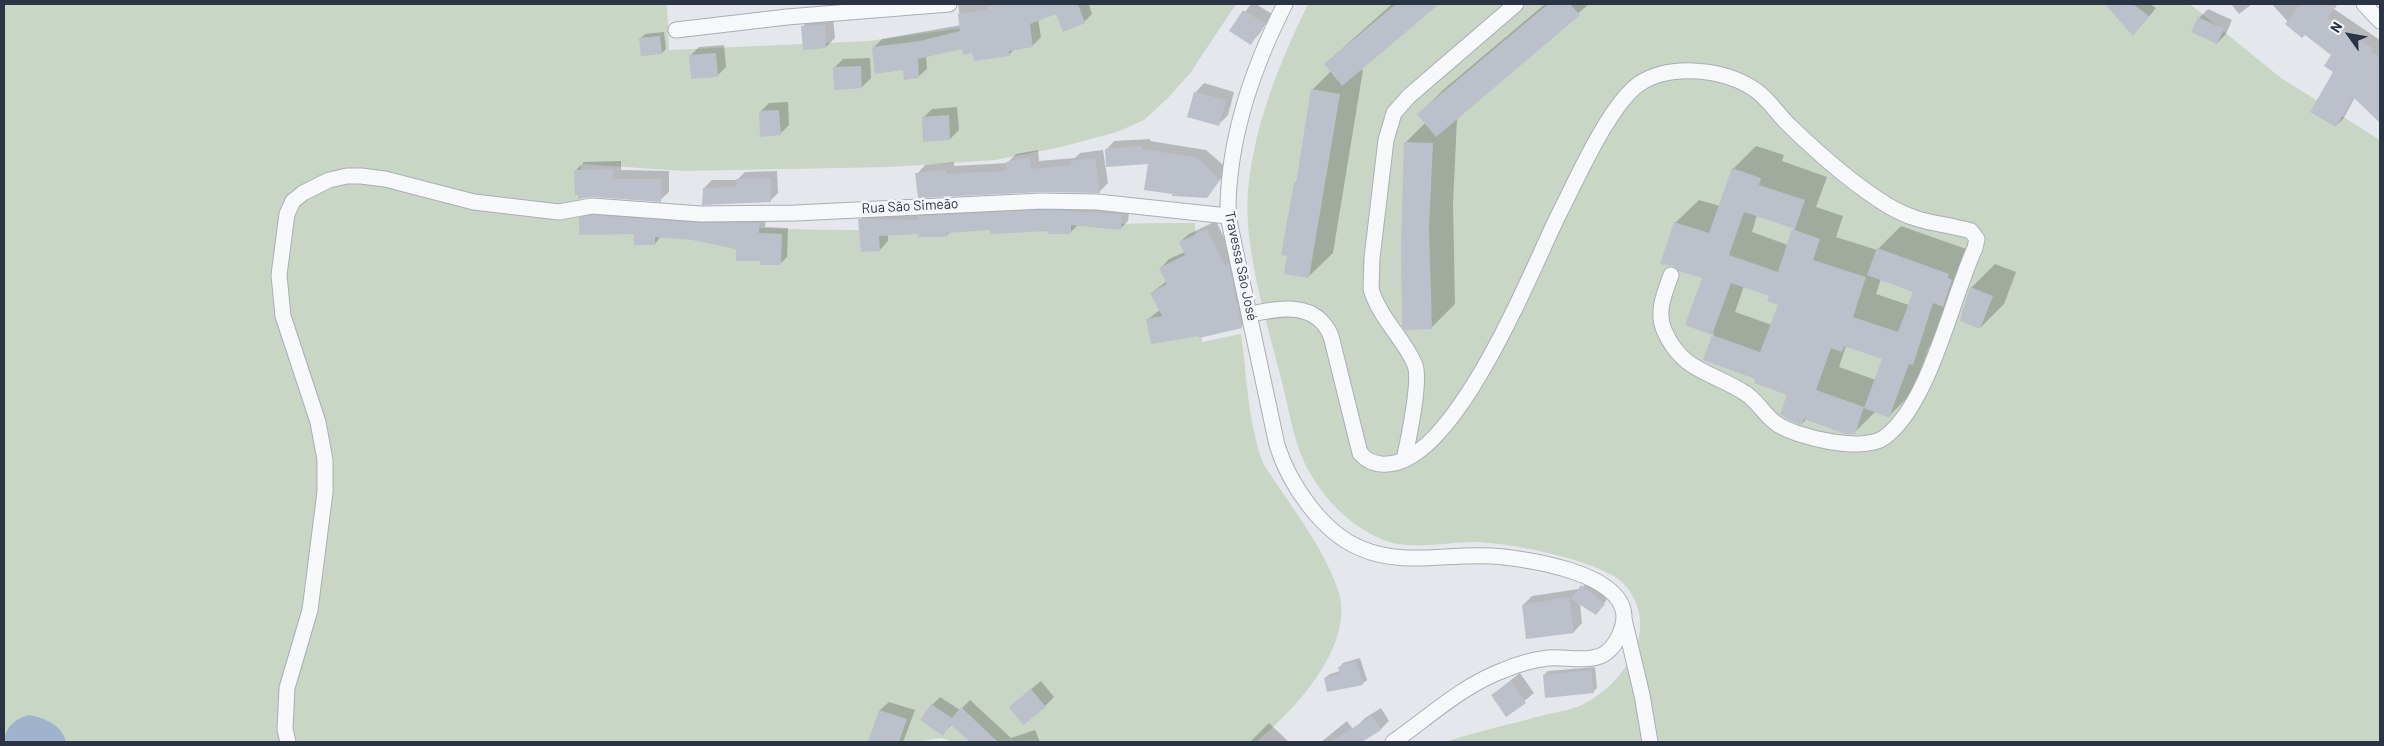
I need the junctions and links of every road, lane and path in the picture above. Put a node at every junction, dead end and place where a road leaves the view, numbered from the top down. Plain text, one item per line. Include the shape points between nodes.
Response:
1 (949, 4) edge
2 (1285, 4) edge
3 (1516, 4) edge
4 (2364, 4) edge
5 (2380, 21) edge
6 (676, 30) dead end
7 (1228, 216) junction
8 (1670, 275) dead end
9 (1250, 314) junction
10 (1404, 460) junction
11 (1624, 618) junction
12 (288, 742) edge
13 (1394, 742) edge
14 (1650, 742) edge

1 - 6 street
2 - 7 street, Travessa São José via 1258,63 1244,106 1230,172
3 - 10 street via 1405,99 1388,128 1380,175 1371,289 1378,308 1416,367 1412,421
4 - 5 street
7 - 9 street, Travessa São José
7 - 12 street, Rua São Simeão via 1097,202 1008,201 795,213 701,214 592,206 559,212 474,202 361,176 330,180 303,193 293,201 284,228 280,266 284,316 318,422 325,492 310,610 287,688 285,729
8 - 10 street via 1663,300 1662,321 1673,346 1690,365 1747,394 1770,419 1786,429 1807,436 1866,445 1886,436 1919,394 1977,239 1972,232 1924,222 1886,204 1826,157 1788,124 1765,98 1746,85 1698,72 1678,72 1650,79 1626,96 1604,130 1539,256 1496,350 1477,381 1422,450
9 - 10 street via 1293,308 1308,311 1322,321 1331,336 1360,453 1366,460 1383,464
9 - 11 street, Travessa São José via 1282,462 1295,487 1322,518 1352,544 1379,555 1396,557 1488,556 1556,567 1606,586 1621,603
11 - 13 street via 1616,641 1602,656 1549,658 1504,670 1468,688
11 - 14 street, Travessa São José

